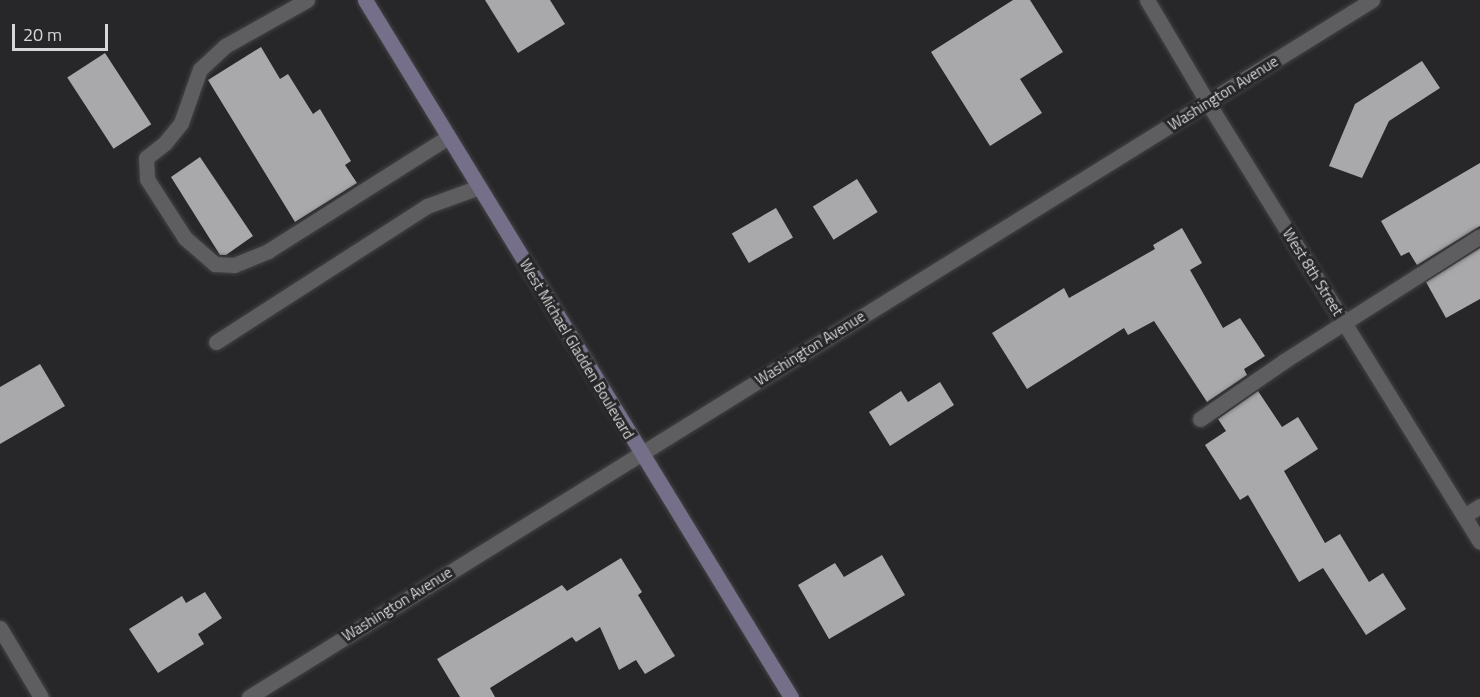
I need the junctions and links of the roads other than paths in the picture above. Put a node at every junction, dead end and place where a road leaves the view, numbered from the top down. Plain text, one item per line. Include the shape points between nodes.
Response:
1 (307, 0) edge
2 (365, 0) edge
3 (1147, 0) edge
4 (1371, 0) edge
5 (1208, 103) junction
6 (448, 137) junction
7 (479, 187) junction
8 (1480, 236) edge
9 (1344, 323) junction
10 (216, 342) dead end
11 (1200, 419) dead end
12 (640, 452) junction
13 (1480, 506) edge
14 (1464, 516) junction
15 (1480, 542) edge
16 (0, 628) edge
17 (41, 697) edge
18 (249, 697) edge
19 (791, 697) edge

1 - 6 street via 225,46 200,69 181,123 146,158 147,179 185,238 215,264 234,265 268,251
2 - 6 main road, West Michael Gladden Boulevard
3 - 5 street, West 8th Street
4 - 5 street, Washington Avenue
5 - 9 street, West 8th Street
5 - 12 street, Washington Avenue
6 - 7 main road, West Michael Gladden Boulevard
7 - 10 street via 427,206
7 - 12 main road, West Michael Gladden Boulevard
8 - 9 street
9 - 11 street
9 - 14 street, West 8th Street
12 - 18 street, Washington Avenue
12 - 19 main road, West Michael Gladden Boulevard
13 - 14 street
14 - 15 street, West 8th Street
16 - 17 street

